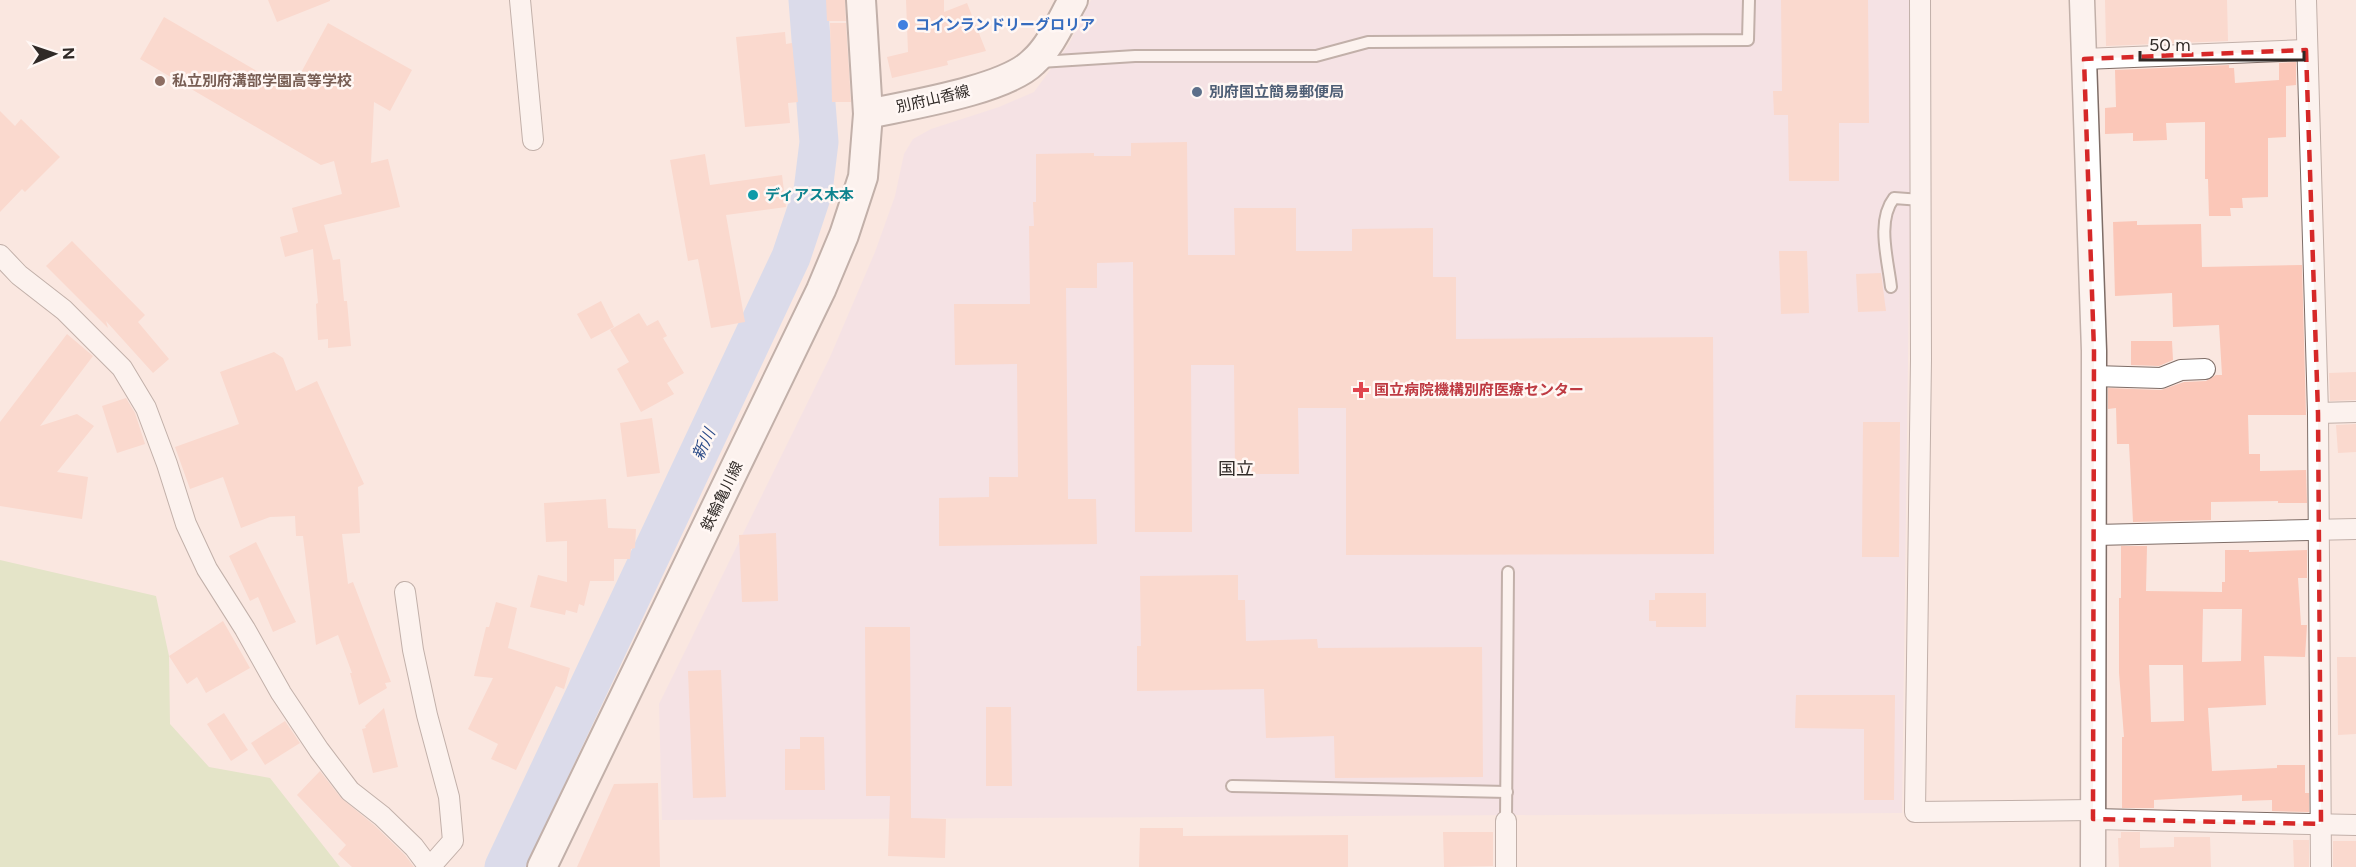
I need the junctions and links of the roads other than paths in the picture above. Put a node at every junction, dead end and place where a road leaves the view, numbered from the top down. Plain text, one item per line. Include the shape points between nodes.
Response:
1 (520, 0) edge
2 (861, 0) edge
3 (1072, 0) edge
4 (1749, 0) edge
5 (1920, 0) edge
6 (2082, 0) edge
7 (2306, 0) edge
8 (2306, 50) junction
9 (2084, 59) junction
10 (1033, 62) junction
11 (868, 114) junction
12 (533, 140) dead end
13 (1921, 200) junction
14 (0, 255) edge
15 (1891, 287) dead end
16 (2205, 369) dead end
17 (2094, 375) junction
18 (2356, 412) edge
19 (2318, 413) junction
20 (2319, 529) junction
21 (2356, 529) edge
22 (2095, 536) junction
23 (1508, 572) dead end
24 (405, 592) dead end
25 (1232, 786) dead end
26 (1507, 792) junction
27 (2093, 815) junction
28 (1506, 820) joint
29 (2321, 824) junction
30 (2356, 825) edge
31 (430, 867) edge
32 (542, 867) edge
33 (1506, 867) edge
34 (2093, 867) edge
35 (2321, 867) edge

1 - 12 street
2 - 11 main road
3 - 10 main road, 別府山香線
4 - 10 lane via 1748,40 1368,42 1316,56 1135,56
5 - 13 street
6 - 9 street
7 - 8 street
8 - 9 street
8 - 19 street
9 - 17 street
10 - 11 main road, 別府山香線 via 992,85
11 - 32 main road, 鉄輪亀川線 via 863,177 844,235
13 - 15 lane via 1894,198 1887,207 1885,230
13 - 27 street via 1915,812
14 - 31 street via 19,276 64,310 122,369 146,408 186,524 207,569 281,693 350,790 382,816
16 - 17 street via 2181,370 2161,378
17 - 22 street
18 - 19 street
19 - 20 street
20 - 21 street
20 - 22 street
20 - 29 street
22 - 27 street
23 - 26 lane
24 - 31 street via 413,650 452,819 453,841
25 - 26 lane
26 - 28 lane
27 - 29 street
27 - 34 street
28 - 33 street
29 - 30 street
29 - 35 street

